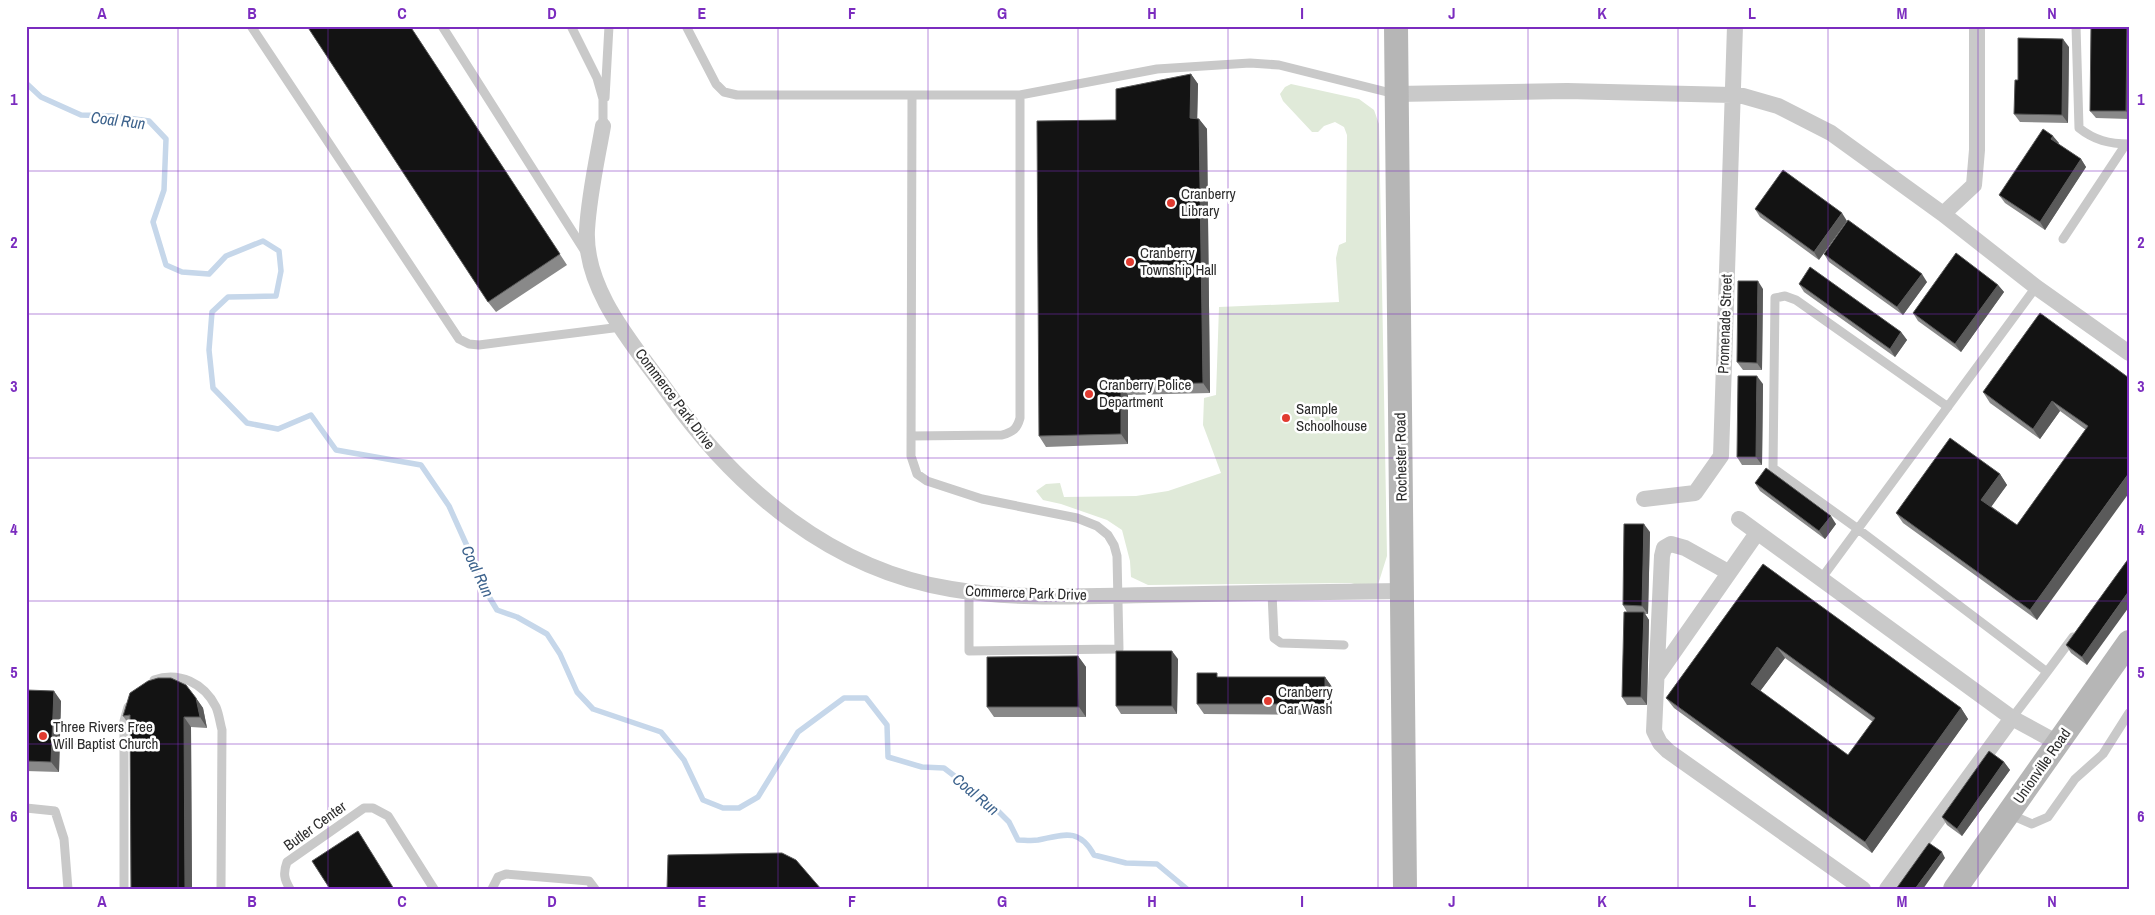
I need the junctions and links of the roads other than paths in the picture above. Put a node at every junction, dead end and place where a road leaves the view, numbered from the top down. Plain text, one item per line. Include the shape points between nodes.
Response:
1 (251, 26) edge
2 (442, 26) edge
3 (571, 26) edge
4 (609, 26) edge
5 (686, 26) edge
6 (1396, 26) edge
7 (1735, 26) edge
8 (1977, 26) edge
9 (2076, 26) edge
10 (1396, 94) junction
11 (912, 95) junction
12 (1020, 95) junction
13 (1732, 95) junction
14 (603, 126) junction
15 (2127, 144) edge
16 (1943, 214) junction
17 (2063, 239) dead end
18 (591, 262) junction
19 (2036, 287) junction
20 (622, 327) junction
21 (2129, 353) edge
22 (1948, 407) junction
23 (911, 436) junction
24 (1644, 499) dead end
25 (1739, 519) dead end
26 (1858, 529) junction
27 (1758, 533) junction
28 (1728, 572) junction
29 (1821, 579) junction
30 (1402, 591) junction
31 (969, 592) junction
32 (1272, 593) junction
33 (1118, 595) junction
34 (2076, 632) edge
35 (2129, 642) edge
36 (1344, 644) dead end
37 (2047, 672) junction
38 (1656, 676) junction
39 (144, 687) edge
40 (132, 700) edge
41 (2129, 713) edge
42 (2012, 718) junction
43 (2058, 743) junction
44 (26, 808) edge
45 (2008, 814) junction
46 (68, 889) edge
47 (124, 889) edge
48 (221, 889) edge
49 (290, 889) edge
50 (434, 889) edge
51 (492, 889) edge
52 (595, 889) edge
53 (1405, 889) edge
54 (1863, 889) edge
55 (1887, 889) edge
56 (1955, 889) edge

1 - 20 lane via 459,338 479,345
2 - 18 lane
3 - 14 lane, Commerce Park Drive via 597,78 603,99
4 - 14 lane
5 - 11 lane via 707,70 724,92 737,95
6 - 10 street, Rochester Road
7 - 13 street, Promenade Street
8 - 16 street via 1978,150 1974,184
9 - 15 lane via 2079,128 2090,137 2111,144
10 - 12 lane via 1279,65 1250,63 1157,69
10 - 13 street via 1567,91
10 - 30 street, Rochester Road
11 - 12 lane
11 - 23 lane
12 - 23 lane via 1020,418 1017,427 1002,436
13 - 16 street via 1778,106 1831,134
13 - 24 street, Promenade Street via 1721,456 1695,493
14 - 18 street, Commerce Park Drive via 587,232
15 - 17 lane
16 - 19 street
18 - 20 street, Commerce Park Drive via 600,291
19 - 21 street
19 - 22 lane
20 - 31 street, Commerce Park Drive via 687,420 722,460 786,518 849,558 914,581
22 - 26 lane
22 - 26 lane via 1796,300 1785,296 1775,298 1773,468
23 - 33 lane via 914,466 917,474 927,481 982,499 1077,518 1097,526 1114,545
25 - 27 street
26 - 29 lane
26 - 37 lane
27 - 28 street
27 - 29 street
28 - 38 street
28 - 38 street via 1685,548 1672,544 1664,548
29 - 42 street
30 - 32 street, Commerce Park Drive
30 - 53 street, Rochester Road
31 - 33 street, Commerce Park Drive via 1027,596
31 - 33 lane via 970,651 1119,649
32 - 33 street, Commerce Park Drive
32 - 36 lane via 1274,638 1281,644
34 - 37 lane
35 - 43 street, Unionville Road
37 - 42 lane
38 - 54 street via 1654,731 1660,743
39 - 48 lane via 155,680 185,678 202,689 217,708 222,730
40 - 47 lane via 124,721
41 - 45 lane via 2103,754 2075,779 2048,816 2032,824
42 - 43 street
42 - 55 street
43 - 45 street, Unionville Road
44 - 46 lane via 55,811 64,839
45 - 56 street, Unionville Road
49 - 50 lane, Butler Center via 284,871 287,862 364,808 373,808 388,816
51 - 52 lane via 498,877 506,874 589,881

